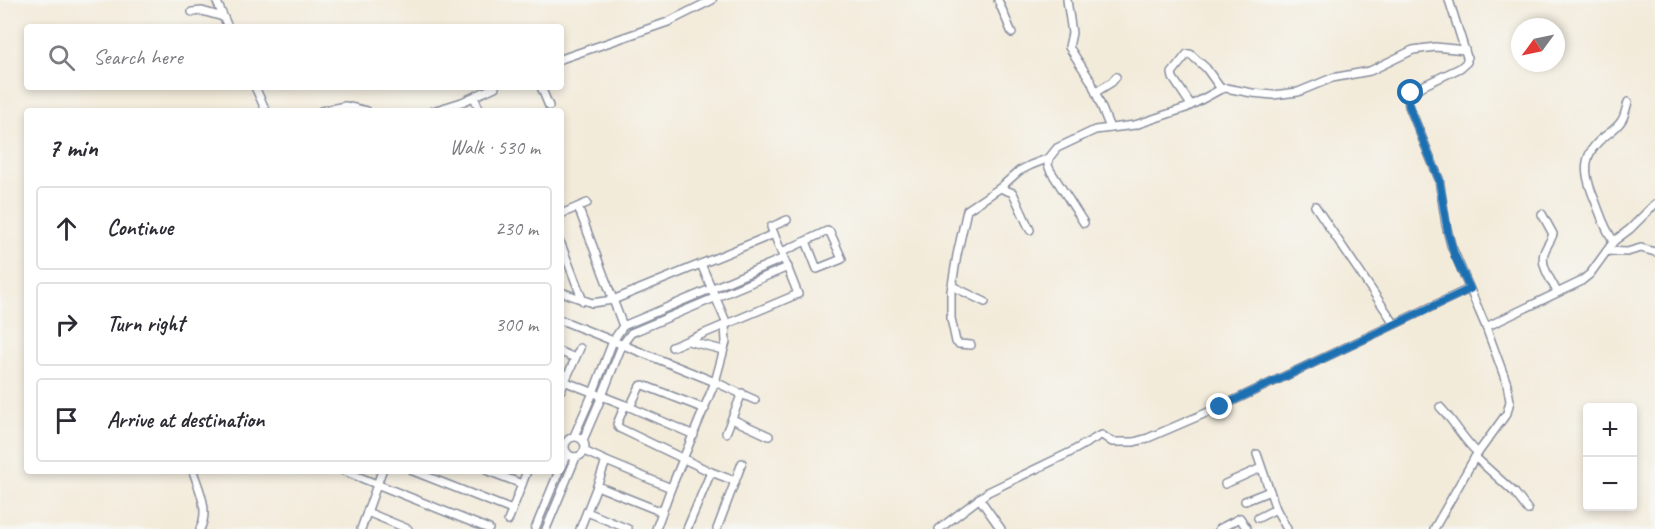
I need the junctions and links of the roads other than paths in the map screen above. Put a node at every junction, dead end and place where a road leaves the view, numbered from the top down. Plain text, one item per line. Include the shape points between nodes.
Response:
1 (216, 0) edge
2 (712, 0) edge
3 (998, 0) edge
4 (1067, 0) edge
5 (1449, 0) edge
6 (192, 12) dead end
7 (223, 17) junction
8 (226, 24) edge
9 (1012, 33) dead end
10 (1465, 50) junction
11 (564, 58) edge
12 (1116, 77) dead end
13 (1221, 89) junction
14 (256, 90) edge
15 (488, 90) edge
16 (542, 90) edge
17 (1096, 92) junction
18 (474, 96) junction
19 (1628, 102) dead end
20 (1191, 105) junction
21 (549, 106) dead end
22 (265, 108) edge
23 (335, 108) edge
24 (354, 108) edge
25 (443, 108) edge
26 (479, 108) edge
27 (1110, 128) junction
28 (1049, 158) junction
29 (1000, 188) junction
30 (586, 203) dead end
31 (1655, 204) edge
32 (1315, 206) dead end
33 (578, 207) junction
34 (564, 213) edge
35 (1542, 214) dead end
36 (787, 220) dead end
37 (1084, 223) dead end
38 (1030, 230) dead end
39 (774, 234) junction
40 (806, 241) junction
41 (1614, 241) junction
42 (1607, 251) junction
43 (564, 252) edge
44 (1655, 252) edge
45 (783, 255) junction
46 (701, 264) junction
47 (788, 267) junction
48 (952, 286) junction
49 (711, 288) junction
50 (1470, 289) junction
51 (1557, 292) junction
52 (564, 293) edge
53 (715, 298) junction
54 (613, 300) junction
55 (583, 301) junction
56 (985, 302) dead end
57 (564, 321) edge
58 (1394, 323) junction
59 (727, 324) junction
60 (623, 326) junction
61 (1486, 327) junction
62 (688, 340) junction
63 (613, 341) junction
64 (622, 345) junction
65 (971, 345) dead end
66 (672, 347) dead end
67 (580, 348) dead end
68 (723, 350) junction
69 (564, 353) edge
70 (575, 358) junction
71 (564, 379) edge
72 (564, 381) edge
73 (715, 382) junction
74 (593, 393) junction
75 (741, 393) junction
76 (602, 396) junction
77 (755, 400) dead end
78 (628, 406) junction
79 (1440, 407) dead end
80 (705, 409) junction
81 (732, 419) junction
82 (726, 434) dead end
83 (694, 435) junction
84 (574, 436) junction
85 (769, 436) dead end
86 (583, 440) junction
87 (564, 441) edge
88 (564, 448) edge
89 (584, 451) junction
90 (567, 453) junction
91 (1257, 454) dead end
92 (1477, 455) junction
93 (576, 457) junction
94 (683, 459) junction
95 (564, 460) edge
96 (606, 461) junction
97 (742, 463) dead end
98 (1261, 468) junction
99 (711, 472) junction
100 (194, 474) edge
101 (351, 474) edge
102 (381, 474) edge
103 (420, 474) edge
104 (496, 474) edge
105 (526, 474) edge
106 (558, 474) edge
107 (735, 481) junction
108 (376, 484) junction
109 (522, 484) junction
110 (1225, 484) dead end
111 (597, 486) junction
112 (672, 488) junction
113 (1270, 491) junction
114 (979, 498) junction
115 (1245, 501) dead end
116 (1276, 509) junction
117 (512, 510) junction
118 (1528, 510) dead end
119 (367, 512) junction
120 (587, 512) junction
121 (662, 513) junction
122 (1257, 518) dead end
123 (508, 521) dead end
124 (200, 529) edge
125 (361, 529) edge
126 (408, 529) edge
127 (489, 529) edge
128 (535, 529) edge
129 (546, 529) edge
130 (580, 529) edge
131 (628, 529) edge
132 (656, 529) edge
133 (687, 529) edge
134 (717, 529) edge
135 (939, 529) edge
136 (1001, 529) edge
137 (1219, 529) edge
138 (1246, 529) edge
139 (1287, 529) edge
140 (1434, 529) edge

1 - 7 street
2 - 11 street via 668,22
3 - 9 street
4 - 17 street via 1072,33 1069,47
5 - 10 street
6 - 7 street
7 - 8 street
10 - 13 street via 1413,50 1370,70 1332,78 1292,93 1273,95
10 - 50 street via 1464,66 1414,90 1408,100 1439,179 1448,233
12 - 17 street
13 - 20 street
13 - 20 street via 1206,68 1187,54 1172,73
14 - 22 street
15 - 18 street
16 - 21 street
17 - 27 street
18 - 25 street
18 - 26 street
19 - 41 street via 1619,124 1590,153 1585,171
20 - 27 street via 1143,123
23 - 24 street
27 - 28 street via 1095,130 1057,148
28 - 29 street via 1019,171
28 - 37 street via 1050,170
29 - 38 street via 1014,193
29 - 48 street via 967,210
30 - 33 street
31 - 41 street
32 - 58 street
33 - 34 street
33 - 54 street
35 - 51 street via 1553,234 1544,261
36 - 39 street via 771,227
39 - 45 street
39 - 46 street
40 - 40 street via 830,232 842,259 817,269
40 - 45 street
41 - 42 street
42 - 44 street via 1641,248
42 - 51 street via 1590,274
43 - 55 street
45 - 47 street
45 - 49 street
46 - 49 street
46 - 54 street
47 - 53 street
47 - 59 street via 798,294
48 - 56 street
48 - 65 street via 955,340
49 - 53 street
49 - 60 street
50 - 58 street
50 - 61 street
51 - 61 street
52 - 55 street
53 - 59 street
53 - 64 street via 631,333
54 - 55 street
54 - 60 street
57 - 63 street
58 - 114 street via 1179,426 1134,442 1112,442 1099,436
59 - 62 street
59 - 68 street
60 - 63 street
61 - 92 street via 1510,401 1507,412
62 - 66 street
62 - 68 street
63 - 64 street
63 - 74 street
64 - 73 street
64 - 76 street
67 - 70 street
68 - 73 street
69 - 70 street
70 - 71 street
72 - 74 street
73 - 75 street
73 - 80 street
74 - 76 street
74 - 84 street
75 - 77 street
75 - 81 street
76 - 78 street
76 - 86 street
78 - 80 street via 643,385
78 - 83 street
78 - 94 street via 617,424 619,428
79 - 92 street
80 - 83 street
81 - 82 street
81 - 85 street
83 - 94 street
84 - 86 street
84 - 87 street
86 - 89 street
88 - 90 street
89 - 93 street
89 - 96 street
90 - 93 street
90 - 95 street
91 - 98 street
92 - 118 street
92 - 140 street
93 - 129 street
94 - 99 street
94 - 112 street
96 - 111 street
96 - 112 street
97 - 107 street
98 - 110 street
98 - 113 street
99 - 107 street
99 - 133 street
100 - 124 street via 205,514
101 - 108 street
102 - 108 street
103 - 117 street
104 - 109 street
105 - 109 street
106 - 128 street
107 - 134 street
108 - 119 street
108 - 127 street
109 - 117 street
111 - 120 street
111 - 121 street
112 - 121 street
113 - 115 street
113 - 116 street
114 - 135 street
114 - 136 street
116 - 122 street
116 - 139 street
117 - 123 street
119 - 125 street
119 - 126 street
120 - 130 street
120 - 131 street
121 - 132 street
137 - 138 street via 1240,518

